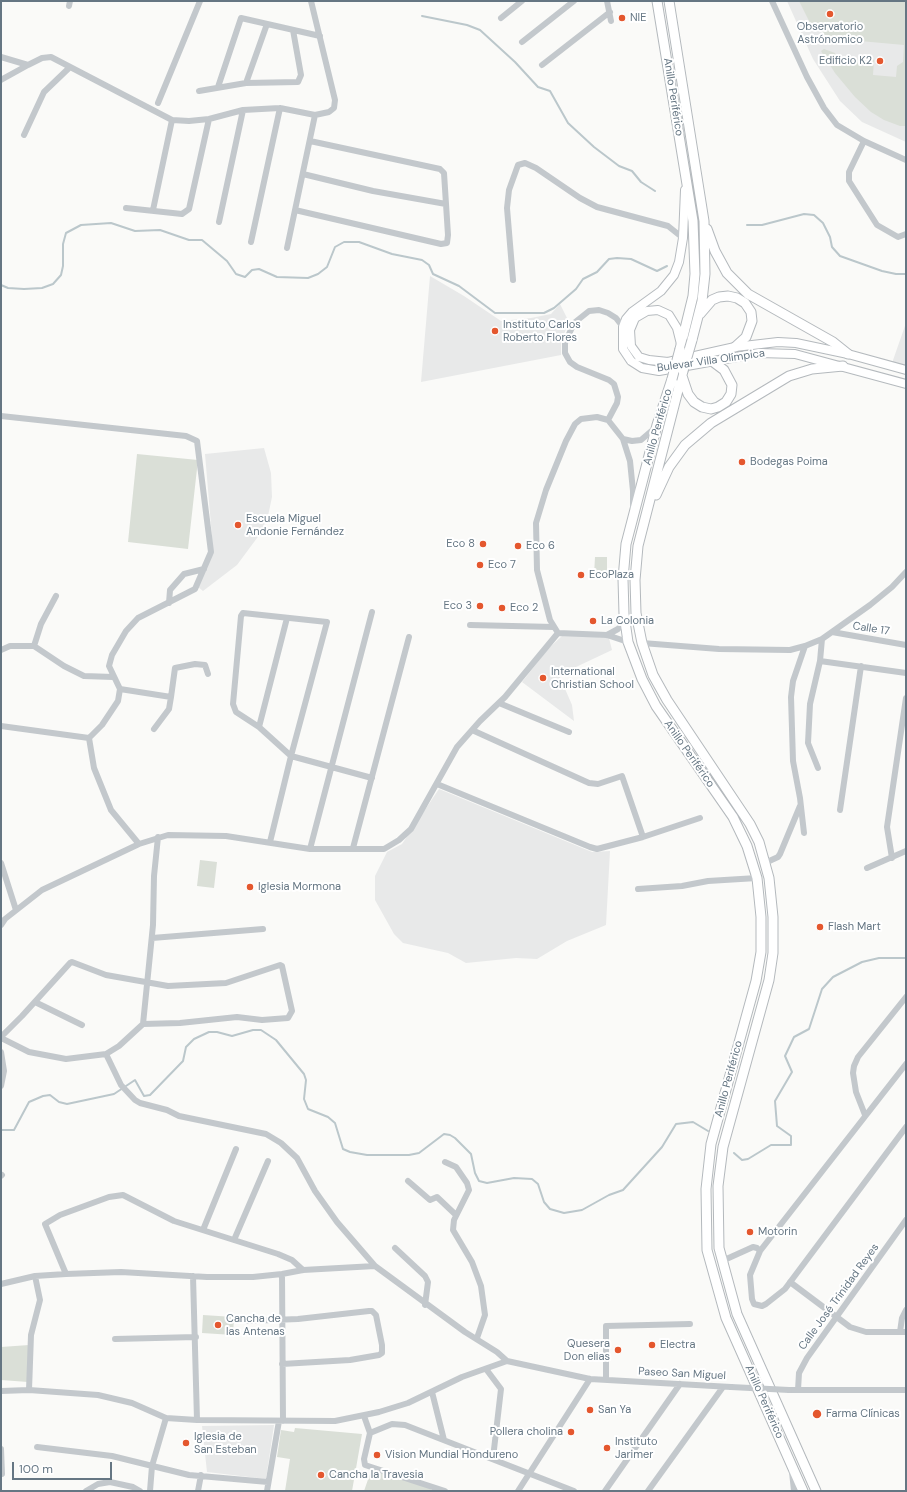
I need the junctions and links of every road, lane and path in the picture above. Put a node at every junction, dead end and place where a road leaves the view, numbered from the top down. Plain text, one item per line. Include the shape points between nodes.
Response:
1 (200, 1) edge
2 (311, 1) edge
3 (522, 1) edge
4 (574, 1) edge
5 (607, 1) edge
6 (657, 1) edge
7 (668, 1) edge
8 (772, 1) edge
9 (610, 12) junction
10 (501, 18) dead end
11 (611, 20) dead end
12 (267, 24) junction
13 (293, 30) junction
14 (320, 36) junction
15 (522, 42) dead end
16 (1, 57) edge
17 (28, 64) junction
18 (542, 65) dead end
19 (69, 68) junction
20 (1, 80) edge
21 (246, 83) junction
22 (218, 87) junction
23 (199, 91) dead end
24 (158, 103) dead end
25 (280, 108) junction
26 (243, 110) junction
27 (315, 115) junction
28 (209, 119) junction
29 (172, 120) junction
30 (24, 135) dead end
31 (310, 141) junction
32 (864, 141) junction
33 (906, 160) edge
34 (303, 174) junction
35 (686, 175) junction
36 (446, 204) junction
37 (126, 208) dead end
38 (153, 210) junction
39 (295, 210) junction
40 (704, 221) junction
41 (219, 222) dead end
42 (906, 234) edge
43 (683, 238) junction
44 (251, 242) dead end
45 (287, 248) dead end
46 (512, 280) dead end
47 (699, 315) junction
48 (623, 327) junction
49 (681, 347) junction
50 (735, 347) junction
51 (848, 354) junction
52 (712, 361) junction
53 (843, 366) junction
54 (906, 370) edge
55 (683, 373) junction
56 (906, 384) edge
57 (1, 416) edge
58 (608, 420) junction
59 (657, 425) junction
60 (623, 439) junction
61 (646, 516) junction
62 (632, 522) junction
63 (204, 569) junction
64 (906, 572) edge
65 (56, 596) dead end
66 (169, 603) junction
67 (372, 612) dead end
68 (624, 614) junction
69 (287, 618) junction
70 (470, 625) dead end
71 (554, 627) junction
72 (832, 632) junction
73 (558, 633) junction
74 (608, 635) junction
75 (409, 637) dead end
76 (822, 639) junction
77 (628, 642) junction
78 (642, 643) junction
79 (906, 645) edge
80 (34, 646) junction
81 (805, 646) junction
82 (1, 650) edge
83 (820, 661) junction
84 (861, 666) junction
85 (906, 673) edge
86 (208, 674) dead end
87 (113, 677) junction
88 (120, 689) junction
89 (171, 696) junction
90 (906, 698) edge
91 (499, 703) junction
92 (1, 726) edge
93 (260, 727) junction
94 (154, 729) dead end
95 (472, 730) junction
96 (569, 732) dead end
97 (88, 738) junction
98 (291, 756) junction
99 (333, 767) junction
100 (818, 768) dead end
101 (372, 778) junction
102 (437, 784) junction
103 (800, 805) junction
104 (840, 810) dead end
105 (700, 818) dead end
106 (804, 833) dead end
107 (158, 837) junction
108 (643, 837) junction
109 (270, 842) junction
110 (139, 844) junction
111 (353, 848) junction
112 (310, 849) junction
113 (906, 851) edge
114 (892, 858) junction
115 (1, 863) edge
116 (765, 863) junction
117 (868, 868) dead end
118 (757, 878) junction
119 (638, 889) dead end
120 (16, 910) junction
121 (1, 925) edge
122 (263, 929) dead end
123 (152, 938) junction
124 (147, 983) junction
125 (906, 997) edge
126 (35, 1002) junction
127 (143, 1024) junction
128 (82, 1025) dead end
129 (1, 1037) edge
130 (1, 1052) edge
131 (106, 1054) junction
132 (906, 1064) edge
133 (899, 1073) junction
134 (906, 1077) edge
135 (1, 1086) edge
136 (865, 1116) junction
137 (906, 1128) edge
138 (236, 1149) dead end
139 (268, 1161) dead end
140 (445, 1162) dead end
141 (408, 1181) dead end
142 (456, 1215) junction
143 (906, 1220) edge
144 (203, 1230) junction
145 (234, 1240) junction
146 (395, 1248) dead end
147 (760, 1252) junction
148 (722, 1261) junction
149 (375, 1266) junction
150 (303, 1270) junction
151 (66, 1274) junction
152 (282, 1274) junction
153 (35, 1276) junction
154 (193, 1276) junction
155 (790, 1282) junction
156 (1, 1284) edge
157 (425, 1305) junction
158 (906, 1310) edge
159 (836, 1318) junction
160 (282, 1320) junction
161 (248, 1321) dead end
162 (690, 1324) dead end
163 (903, 1332) edge
164 (196, 1338) junction
165 (477, 1338) junction
166 (115, 1339) dead end
167 (507, 1361) junction
168 (282, 1364) junction
169 (486, 1369) junction
170 (590, 1379) junction
171 (606, 1380) junction
172 (680, 1384) junction
173 (723, 1387) junction
174 (29, 1390) junction
175 (798, 1390) junction
176 (906, 1390) edge
177 (1, 1391) edge
178 (432, 1392) junction
179 (364, 1416) junction
180 (166, 1418) junction
181 (197, 1420) junction
182 (281, 1421) junction
183 (370, 1433) junction
184 (444, 1440) junction
185 (37, 1447) dead end
186 (1, 1449) edge
187 (493, 1458) junction
188 (792, 1464) junction
189 (152, 1466) junction
190 (2, 1474) edge
191 (201, 1475) junction
192 (529, 1475) junction
193 (268, 1482) junction
194 (86, 1491) edge
195 (140, 1491) edge
196 (150, 1491) edge
197 (198, 1491) edge
198 (268, 1491) edge
199 (443, 1491) edge
200 (518, 1491) edge
201 (574, 1491) edge
202 (605, 1491) edge
203 (648, 1491) edge
204 (794, 1491) edge
205 (803, 1491) edge
206 (816, 1491) edge

1 - 24 street
2 - 14 street
3 - 10 street
4 - 15 street
5 - 9 street
6 - 35 highway, Anillo Periférico
7 - 40 highway, Anillo Periférico
8 - 32 street via 824,108 837,124
9 - 11 street
9 - 18 street
12 - 13 street
12 - 21 street
12 - 22 street via 241,18
13 - 14 street
13 - 21 street via 301,75 298,82
14 - 27 street via 335,100 334,108 329,112
16 - 17 street
17 - 19 street via 51,57
17 - 20 street
19 - 29 street
19 - 30 street via 44,92
21 - 22 street
22 - 23 street
25 - 26 street
25 - 27 street
25 - 44 street
26 - 28 street
26 - 41 street
27 - 31 street
28 - 29 street
28 - 38 street via 189,209 182,214
29 - 38 street
31 - 34 street
31 - 36 street via 440,168 444,174
32 - 33 street
32 - 42 street via 850,172 849,181 876,225 898,237
34 - 36 street via 373,191
34 - 39 street
35 - 43 main road
35 - 49 highway, Anillo Periférico via 693,221 695,274 693,296
36 - 39 street via 447,243 441,244
37 - 38 street
39 - 45 street
40 - 47 highway, Anillo Periférico via 705,274
40 - 51 highway via 715,251 727,273 748,294 833,342
43 - 46 street via 668,226 597,207 525,163 518,165 514,172 507,200
43 - 48 main road via 674,275 661,291 632,312
47 - 50 highway via 712,300 719,297 737,298 745,303 751,312 752,321 746,337
47 - 55 highway, Anillo Periférico, bridge
48 - 52 main road, Bulevar Villa Olímpica via 623,349 631,361 642,368 659,371
48 - 58 street via 608,313 589,311 574,323 565,343 565,352 570,362 614,384 618,398
49 - 50 main road, Bulevar Villa Olímpica via 677,328 669,315 658,310 646,311 635,318 630,330 631,346 639,357 649,360 668,362
49 - 59 highway, Anillo Periférico, bridge
50 - 51 main road, Bulevar Villa Olímpica via 778,342 796,343
51 - 54 main road, Bulevar Villa Olímpica
52 - 53 main road, Bulevar Villa Olímpica via 759,353 778,353 795,354
52 - 55 highway via 724,370 732,385 726,402 718,407 711,409 694,402 688,394
53 - 56 main road, Bulevar Villa Olímpica
53 - 61 highway via 812,369 789,376 711,423 684,444 669,467
55 - 61 highway, Anillo Periférico
57 - 63 street via 186,436 197,441 211,552
58 - 60 street
58 - 71 street via 590,417 575,424 558,460 536,523 537,570
59 - 60 street via 641,440
59 - 62 highway, Anillo Periférico
60 - 62 street via 632,476
61 - 78 highway, Anillo Periférico via 638,546 635,580 636,613
62 - 68 highway, Anillo Periférico via 626,544
63 - 66 street via 195,589
63 - 66 street via 184,574 170,590
64 - 72 street via 892,587
65 - 80 street via 41,624
66 - 87 street via 138,618 126,631 112,655 109,666
67 - 99 street
68 - 74 street via 622,624
68 - 77 highway, Anillo Periférico
69 - 93 street
69 - 93 street via 248,613 241,616 233,704 236,712
69 - 98 street via 327,622
70 - 71 street
71 - 73 street
72 - 76 street
72 - 79 street, Calle 17
73 - 74 street
73 - 91 street
74 - 77 street
75 - 101 street
76 - 81 street
76 - 83 street
77 - 118 highway, Anillo Periférico via 642,679 656,706 733,817 748,846
78 - 81 street via 719,649 790,650
78 - 116 highway, Anillo Periférico via 653,675 750,824
80 - 82 street via 10,646
80 - 87 street via 84,676
81 - 103 street via 792,689 793,760
83 - 84 street
83 - 100 street via 810,704 808,743
84 - 85 street
84 - 104 street
86 - 89 street via 205,665 175,668
87 - 88 street
88 - 89 street
88 - 97 street via 118,702 102,725
89 - 94 street via 169,709
90 - 114 street via 886,827
91 - 95 street
91 - 96 street
92 - 97 street
93 - 98 street
95 - 102 street via 450,758
95 - 108 street via 589,783 598,784 622,776
97 - 110 street via 94,768 111,810
98 - 99 street
98 - 109 street
99 - 101 street
99 - 112 street
101 - 111 street
102 - 108 street via 590,847 605,848
102 - 111 street via 411,829 399,840 384,849
103 - 106 street
103 - 116 street via 780,854
105 - 108 street
107 - 109 street via 226,836
107 - 110 street
107 - 123 street
109 - 112 street
110 - 120 street via 42,890
111 - 112 street
113 - 114 street
114 - 117 street
115 - 120 street
116 - 148 highway, Anillo Periférico via 773,917 773,953 769,980 723,1147 718,1186 719,1248
118 - 119 street
118 - 188 highway, Anillo Periférico via 761,952 756,981 711,1144 706,1189 707,1250 726,1318
120 - 121 street
122 - 123 street
123 - 124 street
124 - 126 street via 106,975 72,962
124 - 127 street
124 - 127 street via 175,986 226,983 280,965 286,980 292,1011 288,1018 262,1020 237,1017
125 - 136 street via 858,1057 854,1066 856,1092
126 - 128 street
126 - 129 street
127 - 131 street
129 - 131 street via 29,1052 66,1059
130 - 135 street via 4,1071
131 - 149 street via 121,1085 140,1103 179,1116 266,1134 281,1143 297,1158 315,1191 337,1222
132 - 133 street
133 - 134 street
133 - 136 street
136 - 147 street
137 - 155 street
138 - 144 street
139 - 145 street
140 - 142 street via 456,1166 470,1190
141 - 142 street via 430,1200 437,1197
142 - 165 street via 452,1230 472,1262 481,1286 485,1315
143 - 159 street, Calle José Trinidad Reyes
144 - 145 street
144 - 151 street via 163,1216 123,1195 109,1197 60,1215 45,1224
145 - 150 street via 292,1260
146 - 157 street via 425,1276 428,1282
147 - 148 street via 757,1248 748,1248
147 - 155 street via 750,1275 754,1304 766,1304
148 - 206 highway, Anillo Periférico via 737,1314
149 - 150 street
149 - 157 street
150 - 152 street
151 - 153 street
151 - 154 street via 121,1272
152 - 154 street via 253,1277
152 - 160 street
153 - 156 street
153 - 174 street via 40,1300 31,1335
154 - 164 street
155 - 159 street
157 - 165 street
158 - 163 street via 902,1318
159 - 163 street via 850,1327 866,1332
159 - 175 street, Calle José Trinidad Reyes via 807,1358 799,1374
160 - 161 street
160 - 168 street
160 - 168 street via 372,1311 376,1315 383,1351 379,1355 350,1360
162 - 171 street via 606,1326
164 - 166 street
164 - 181 street
165 - 167 street
167 - 169 street
167 - 170 street, Paseo San Miguel
168 - 182 street
169 - 178 street via 462,1377
169 - 187 street via 501,1389
170 - 171 street, Paseo San Miguel
170 - 192 street
171 - 172 street, Paseo San Miguel
172 - 173 street, Paseo San Miguel
172 - 202 street
173 - 175 street, Paseo San Miguel, bridge
173 - 203 street
174 - 177 street
174 - 180 street via 98,1395 132,1403
175 - 176 street, Paseo San Miguel
178 - 179 street via 408,1403
178 - 184 street
179 - 182 street via 335,1421
179 - 183 street
180 - 181 street
180 - 189 street
181 - 182 street
182 - 193 street
183 - 184 street via 392,1424 399,1424
183 - 199 street via 365,1465
184 - 187 street
185 - 189 street via 112,1456
186 - 190 street
187 - 192 street
188 - 204 street
188 - 205 highway, Anillo Periférico
189 - 191 street via 189,1475
189 - 196 street
191 - 193 street
191 - 197 street
192 - 200 street
192 - 201 street
193 - 198 street
194 - 195 street via 98,1484 110,1482

